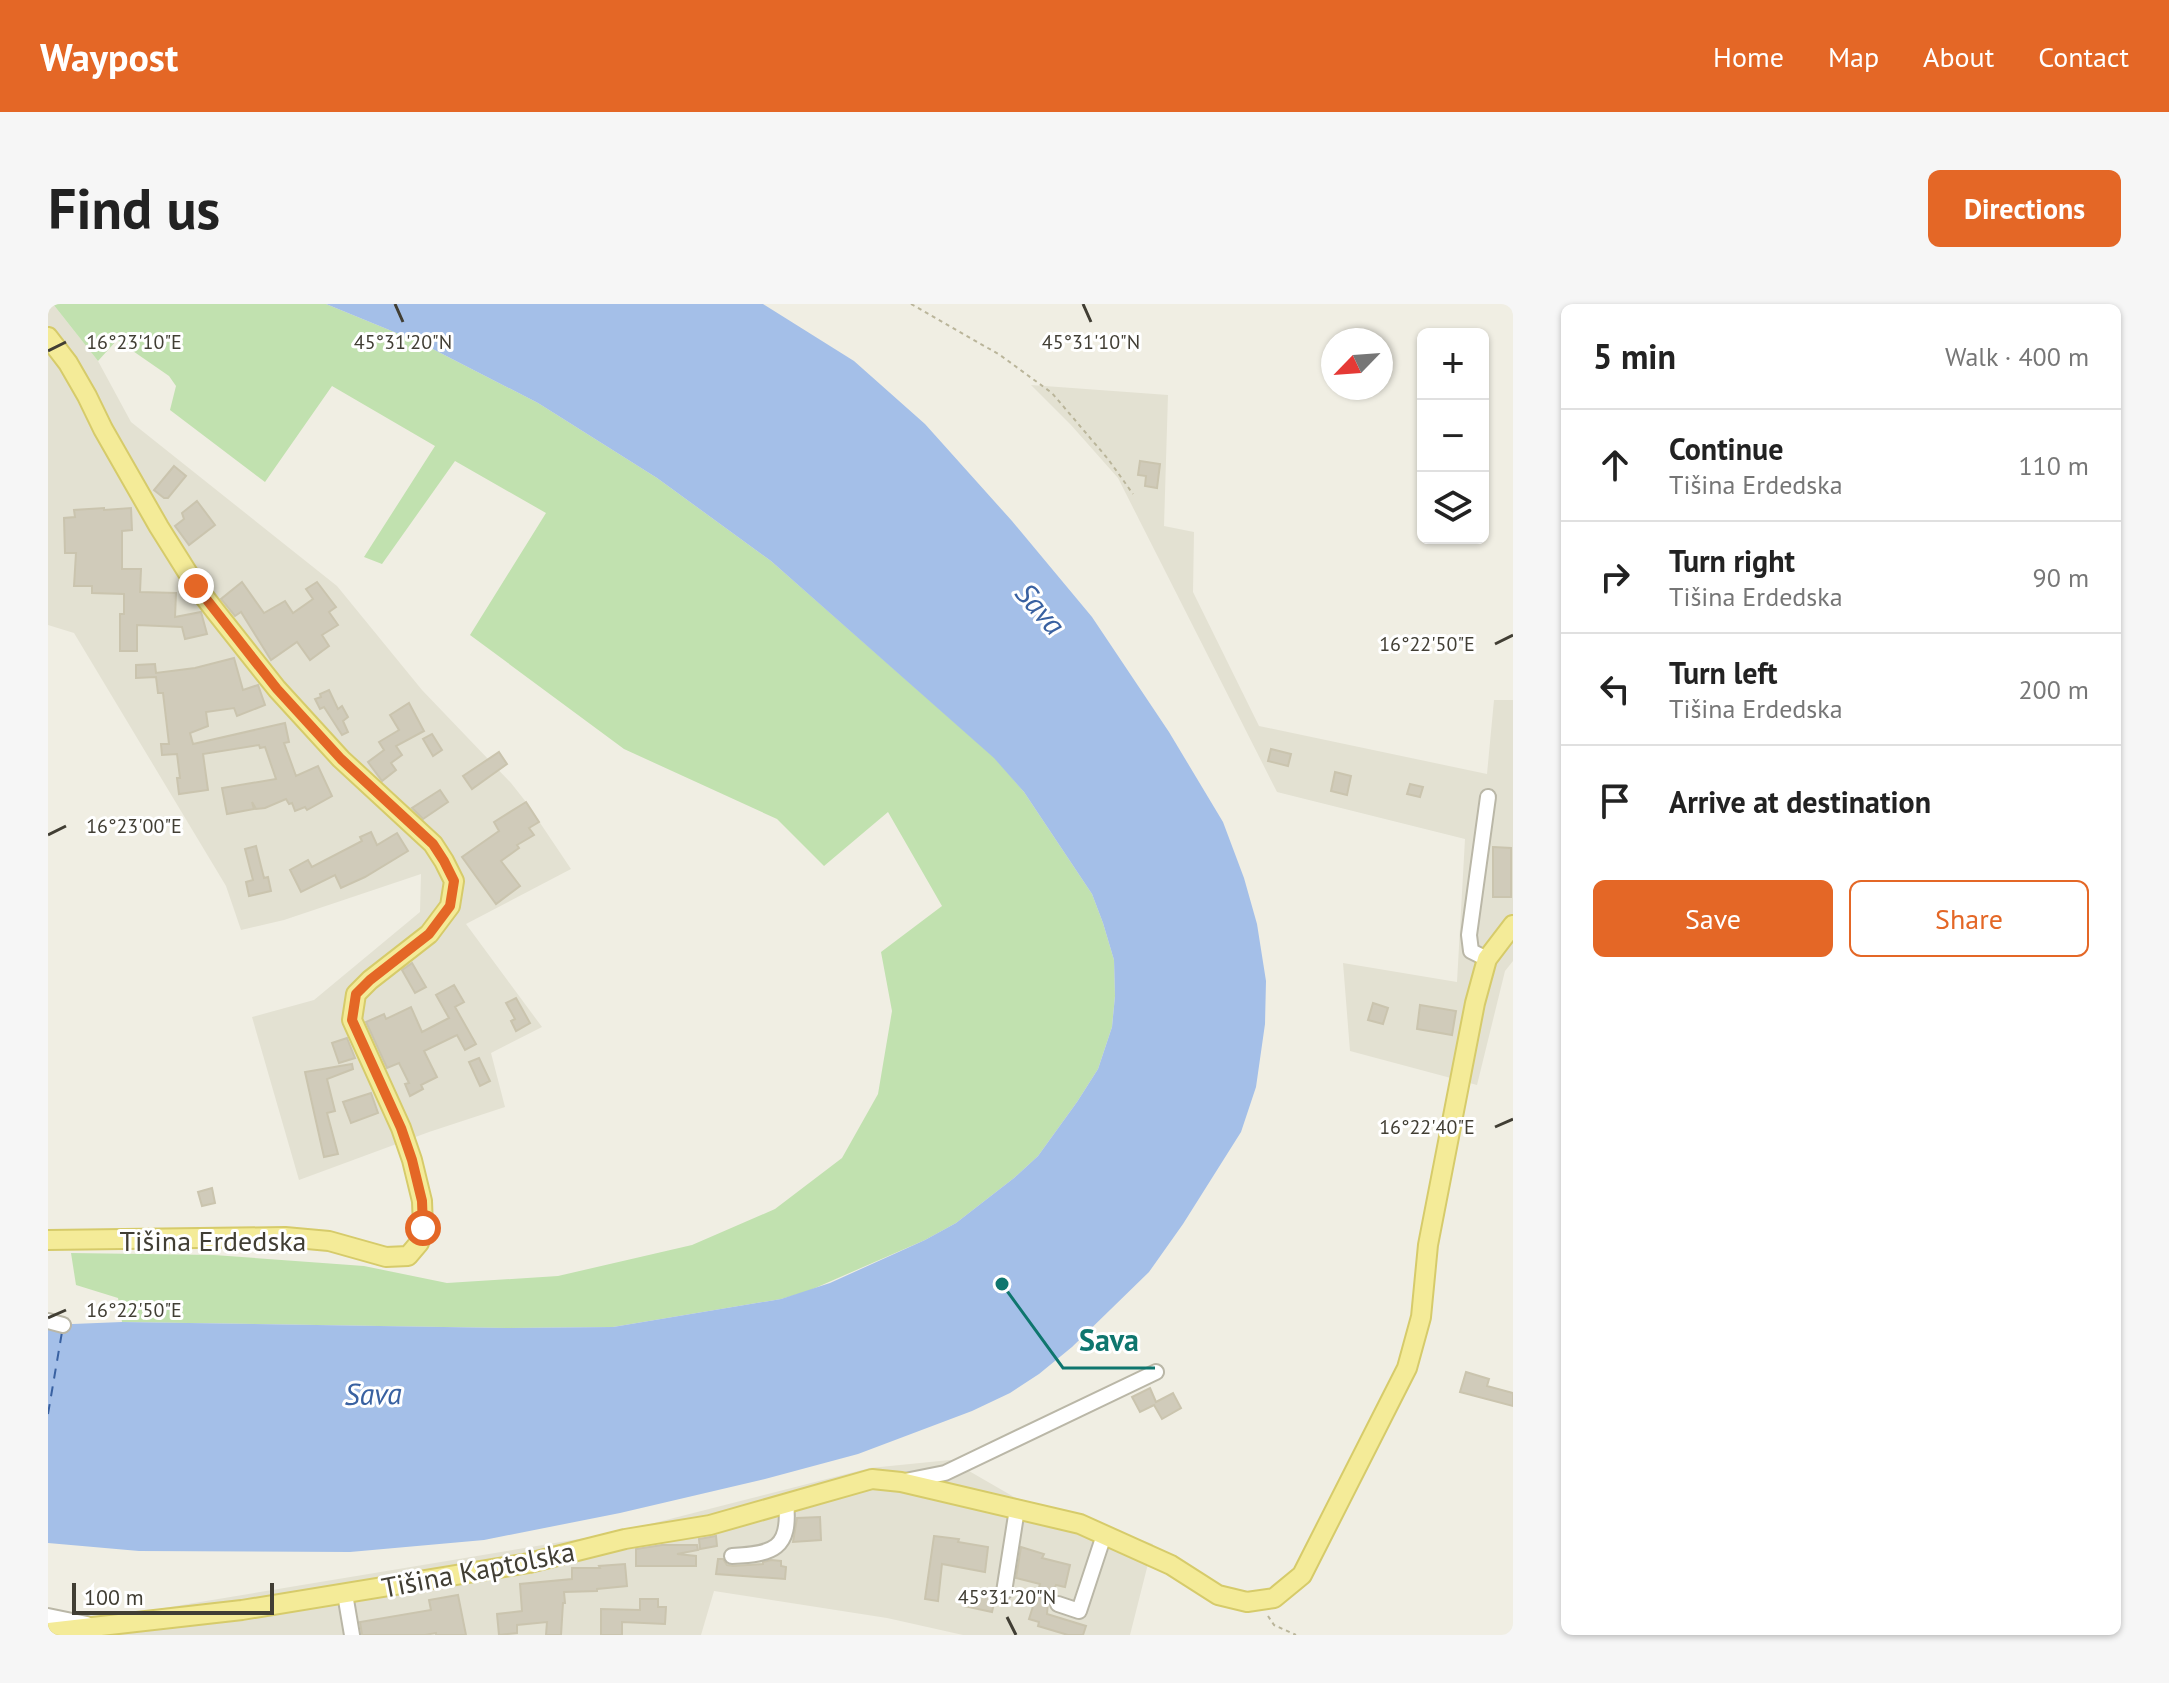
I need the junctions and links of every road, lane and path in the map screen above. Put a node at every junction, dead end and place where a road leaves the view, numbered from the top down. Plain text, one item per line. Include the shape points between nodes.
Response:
1 (911, 304) edge
2 (48, 337) edge
3 (1133, 494) dead end
4 (1488, 797) dead end
5 (1513, 925) edge
6 (1487, 959) junction
7 (48, 1240) edge
8 (48, 1321) edge
9 (63, 1325) dead end
10 (1156, 1372) dead end
11 (901, 1482) junction
12 (786, 1503) junction
13 (1017, 1509) junction
14 (1104, 1535) junction
15 (732, 1556) dead end
16 (1004, 1592) dead end
17 (345, 1594) junction
18 (1259, 1600) junction
19 (1058, 1604) dead end
20 (48, 1616) edge
21 (99, 1631) edge
22 (48, 1632) edge
23 (352, 1635) edge
24 (1296, 1635) edge

1 - 3 path via 1000,355 1052,393
2 - 7 main road, Tišina Erdedska via 209,603 341,759 433,844 454,881 450,906 429,934 356,994 352,1020 401,1128 422,1201 423,1228 408,1256 386,1257 329,1241 285,1237
4 - 6 street via 1469,935 1471,951
5 - 6 main road
6 - 18 main road via 1407,1368 1302,1575 1274,1598
8 - 9 street
10 - 11 street via 945,1473
11 - 12 main road, Tišina Kaptolska via 872,1479
11 - 13 main road, Tišina Kaptolska
12 - 15 street via 784,1536 776,1548 760,1555
12 - 17 main road, Tišina Kaptolska via 710,1525 529,1563
13 - 14 main road, Tišina Kaptolska
13 - 16 street
14 - 18 main road via 1171,1565 1218,1595
14 - 19 street via 1079,1611
17 - 21 main road, Tišina Kaptolska
17 - 23 street
18 - 24 path via 1274,1625
20 - 21 street
21 - 22 main road, Tišina Kaptolska

